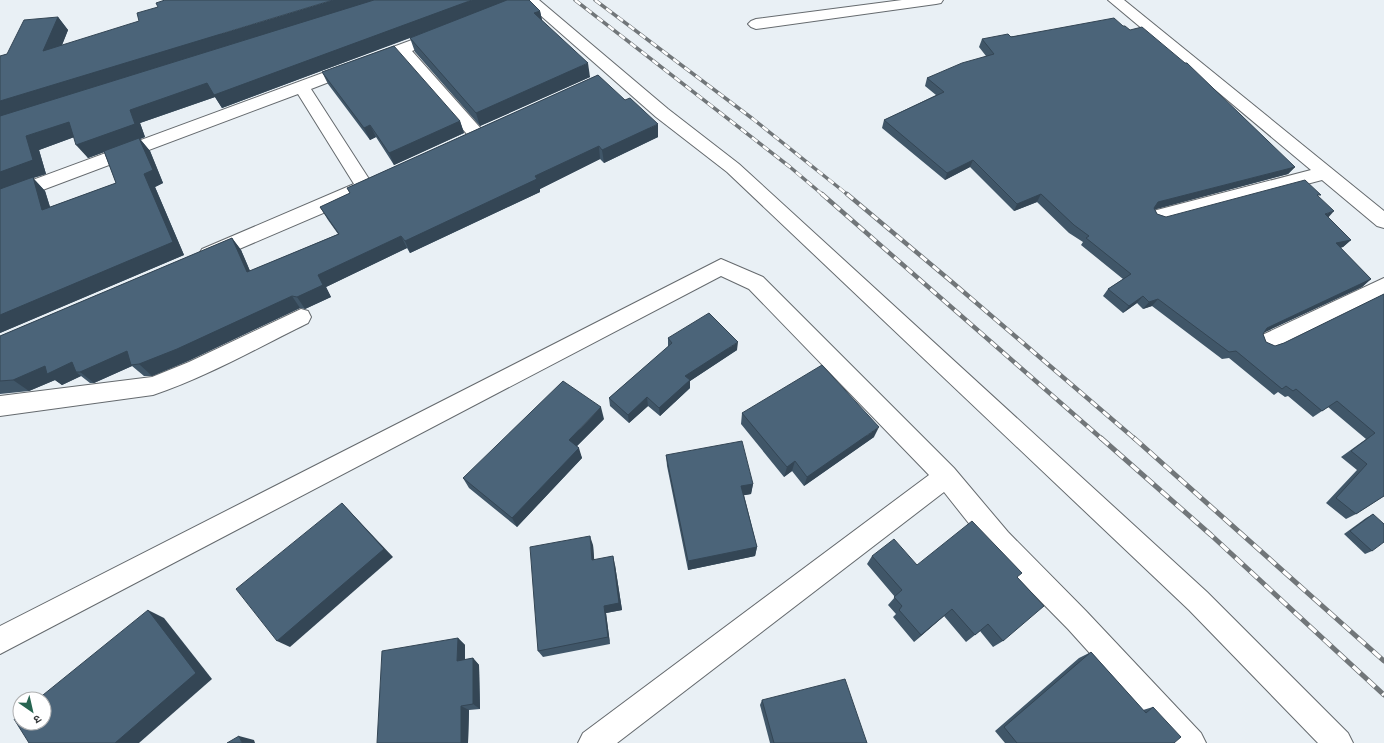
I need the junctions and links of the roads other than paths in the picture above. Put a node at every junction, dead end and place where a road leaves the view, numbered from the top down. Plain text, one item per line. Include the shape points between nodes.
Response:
1 (936, 0) edge
2 (1115, 0) edge
3 (524, 2) edge
4 (756, 24) dead end
5 (450, 30) edge
6 (402, 49) junction
7 (301, 86) junction
8 (458, 145) edge
9 (1325, 173) junction
10 (385, 178) edge
11 (365, 187) junction
12 (0, 199) edge
13 (1160, 216) edge
14 (1384, 221) edge
15 (196, 259) edge
16 (1384, 286) edge
17 (301, 318) dead end
18 (1268, 342) edge
19 (0, 406) edge
20 (946, 476) junction
21 (0, 640) edge
22 (593, 743) edge
23 (1191, 743) edge
24 (1338, 743) edge

1 - 4 street
2 - 9 street
3 - 24 street via 609,76 662,113 744,179 1198,600
5 - 6 street
6 - 7 street
6 - 8 street via 485,133
7 - 11 street
7 - 12 street
9 - 13 street
9 - 14 street
10 - 11 street
11 - 15 street
16 - 18 street
17 - 19 street via 197,368 153,386
20 - 21 street via 756,283 721,267
20 - 22 street
20 - 23 street via 999,541 1077,620

